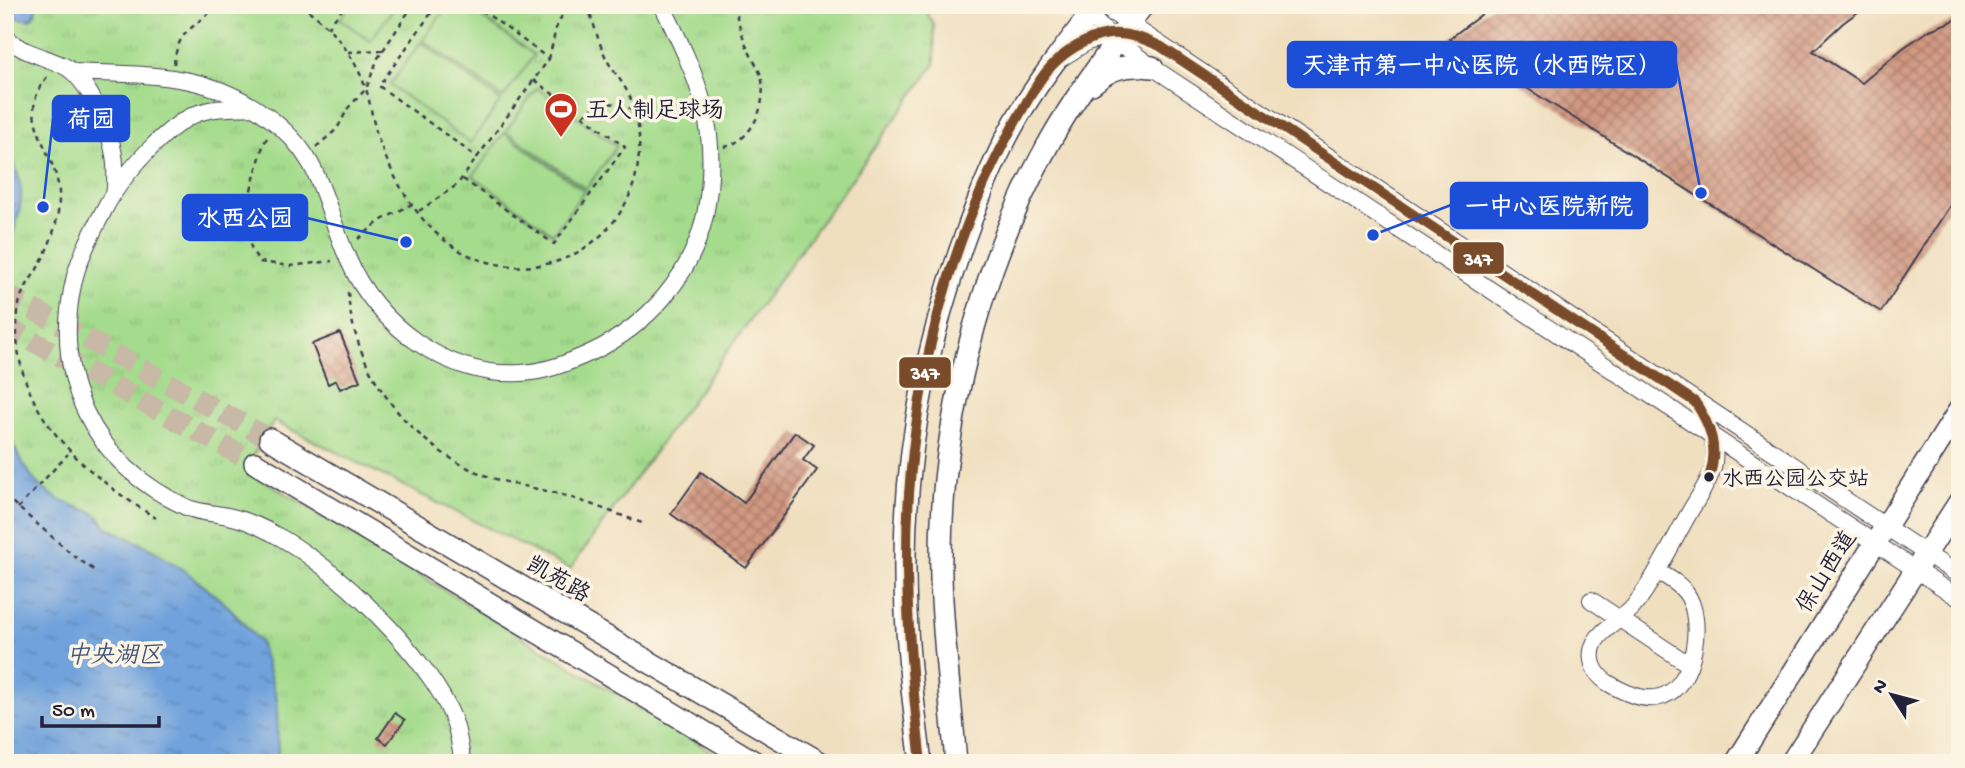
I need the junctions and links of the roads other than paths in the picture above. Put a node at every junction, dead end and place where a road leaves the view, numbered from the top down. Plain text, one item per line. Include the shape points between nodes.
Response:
1 (662, 5) edge
2 (1143, 5) edge
3 (1092, 8) edge
4 (1119, 34) junction
5 (5, 36) edge
6 (1152, 67) junction
7 (1047, 71) junction
8 (74, 72) junction
9 (1080, 94) junction
10 (253, 107) junction
11 (115, 188) junction
12 (1695, 402) junction
13 (1960, 409) edge
14 (1712, 436) junction
15 (270, 439) tunnel mouth
16 (255, 463) tunnel mouth
17 (1960, 502) edge
18 (1879, 535) junction
19 (1921, 562) junction
20 (1657, 571) junction
21 (1960, 576) edge
22 (1960, 599) edge
23 (1591, 600) dead end
24 (1621, 619) junction
25 (1688, 664) junction
26 (463, 763) edge
27 (756, 763) edge
28 (821, 763) edge
29 (921, 763) edge
30 (956, 763) edge
31 (1736, 763) edge
32 (1791, 763) edge

1 - 10 street via 701,92 712,150 704,221 667,296 600,348 548,369 523,373 473,370 423,346 385,314 359,281 307,155
2 - 4 main road
3 - 4 street
3 - 7 main road
4 - 6 street
4 - 7 street via 1078,47
4 - 9 main road
4 - 12 street via 1160,46
5 - 8 street via 24,51
6 - 9 main road via 1122,66
6 - 14 street
7 - 29 main road via 993,162 951,275 921,399 905,555
8 - 10 street via 177,77 225,90
8 - 11 street via 108,131
9 - 30 main road via 1049,143 1006,235 969,346 949,446 941,577
10 - 11 street via 192,116 154,145
11 - 26 street via 75,274 67,323 73,382 89,420 112,453 144,483 187,511 231,516 272,532 363,602 402,641 437,689 454,721
12 - 14 street
12 - 18 street
13 - 18 main road, 保山西道
14 - 18 street
14 - 20 street via 1712,470
15 - 28 main road, 凯苑路
16 - 27 main road
17 - 19 main road
18 - 19 street
18 - 31 main road, 保山西道
19 - 21 street
19 - 22 street
19 - 32 main road
20 - 24 street
20 - 25 street via 1686,592 1692,603 1697,628
23 - 24 street
24 - 25 street
24 - 25 street via 1594,643 1592,665 1605,681 1641,697 1662,697 1674,691

